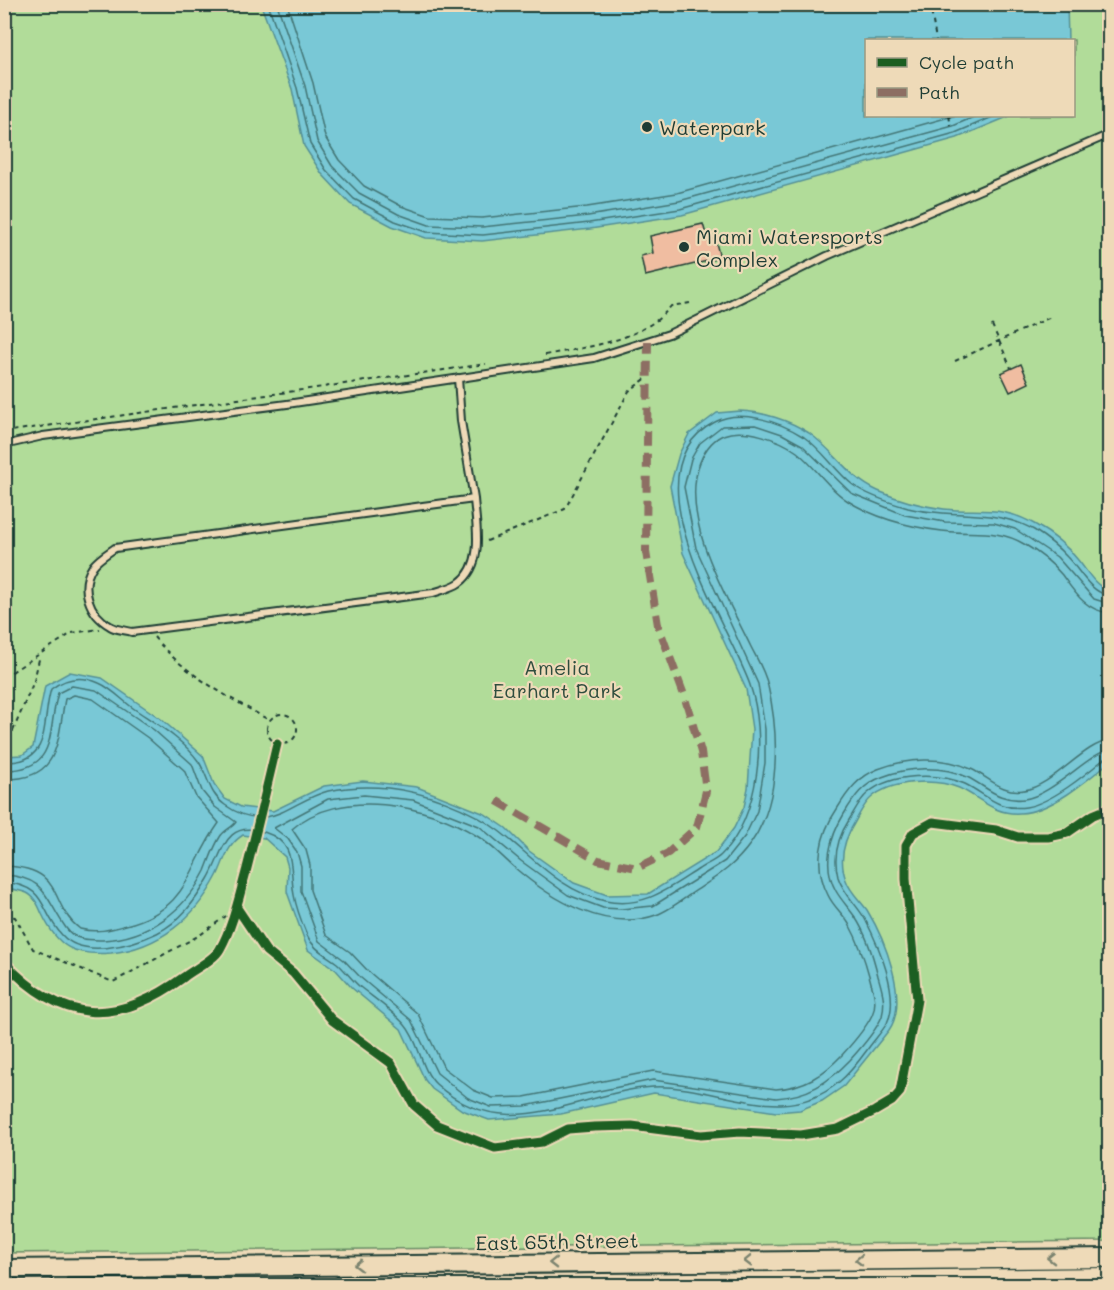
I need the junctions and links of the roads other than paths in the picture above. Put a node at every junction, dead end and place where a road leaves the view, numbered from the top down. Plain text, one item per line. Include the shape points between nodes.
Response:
1 (1110, 134) edge
2 (458, 378) junction
3 (4, 445) edge
4 (474, 499) junction
5 (1110, 1258) edge
6 (807, 1261) junction
7 (447, 1264) junction
8 (4, 1269) edge
9 (1110, 1277) edge
10 (62, 1280) edge
11 (807, 1283) edge
12 (448, 1285) edge
13 (342, 1286) edge

1 - 2 lane via 827,256 669,334 594,358
2 - 3 lane via 43,436
2 - 4 lane
4 - 4 lane via 478,544 469,572 459,583 433,593 132,632 111,627 96,615 87,599 87,578 94,564 115,548
5 -> 6 main road, East 65th Street
6 -> 7 main road, East 65th Street
6 - 11 street
7 -> 10 main road, East 65th Street
7 - 12 street
8 - 10 main road, East 65th Street
9 - 11 main road
11 - 12 main road
12 - 13 main road

